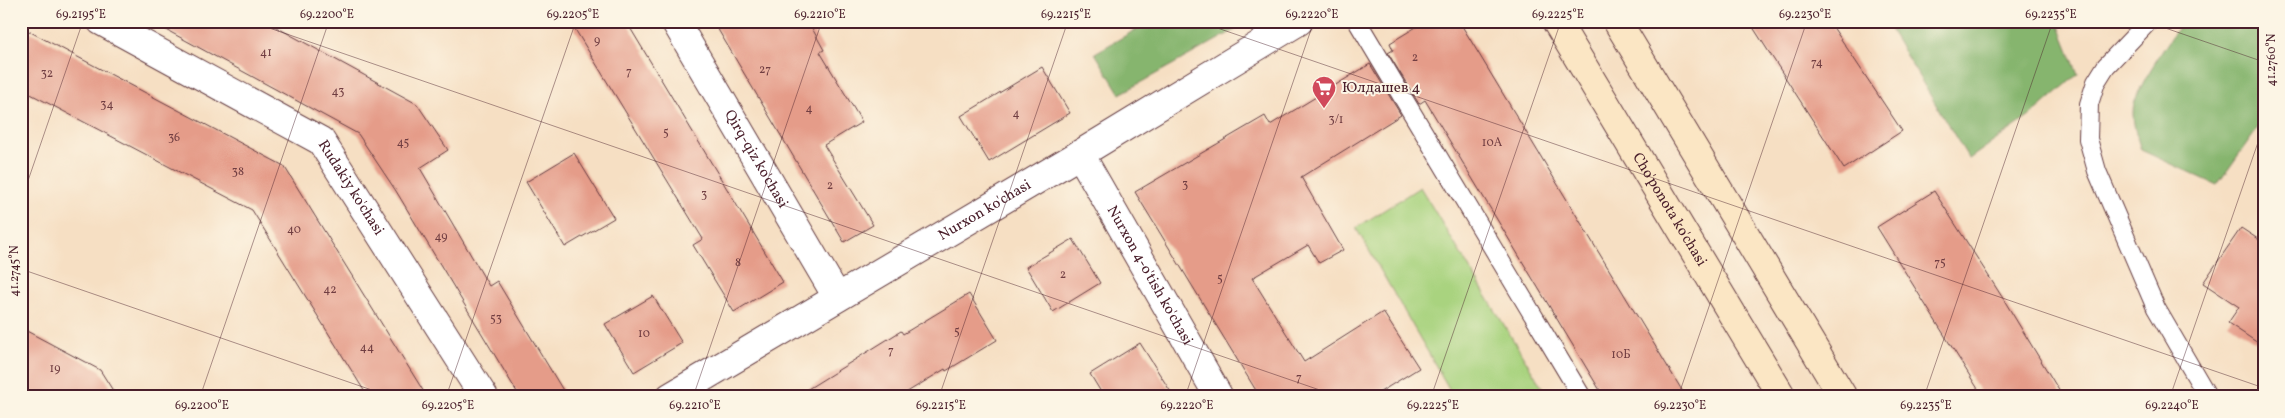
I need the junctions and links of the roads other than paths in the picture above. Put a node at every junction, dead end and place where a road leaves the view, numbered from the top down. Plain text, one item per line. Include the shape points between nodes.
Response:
1 (101, 21) edge
2 (675, 21) edge
3 (1299, 21) edge
4 (1357, 21) edge
5 (1556, 21) edge
6 (1618, 21) edge
7 (2149, 21) edge
8 (1080, 154) junction
9 (837, 297) junction
10 (484, 397) edge
11 (670, 397) edge
12 (1219, 397) edge
13 (1582, 397) edge
14 (1782, 397) edge
15 (1843, 397) edge
16 (2208, 397) edge

1 - 10 street, Rudakiy ko'chasi via 321,140
2 - 9 street, Qirq-qiz ko'chasi
3 - 8 street, Nurxon ko'chasi
4 - 13 lane
5 - 14 main road, Cho'ponota ko'chasi
6 - 15 main road
7 - 16 lane via 2106,66 2096,82 2089,104 2088,139 2097,171 2156,308
8 - 9 street, Nurxon ko'chasi
8 - 12 street, Nurxon 4-o'tish ko'chasi
9 - 11 street, Nurxon ko'chasi

